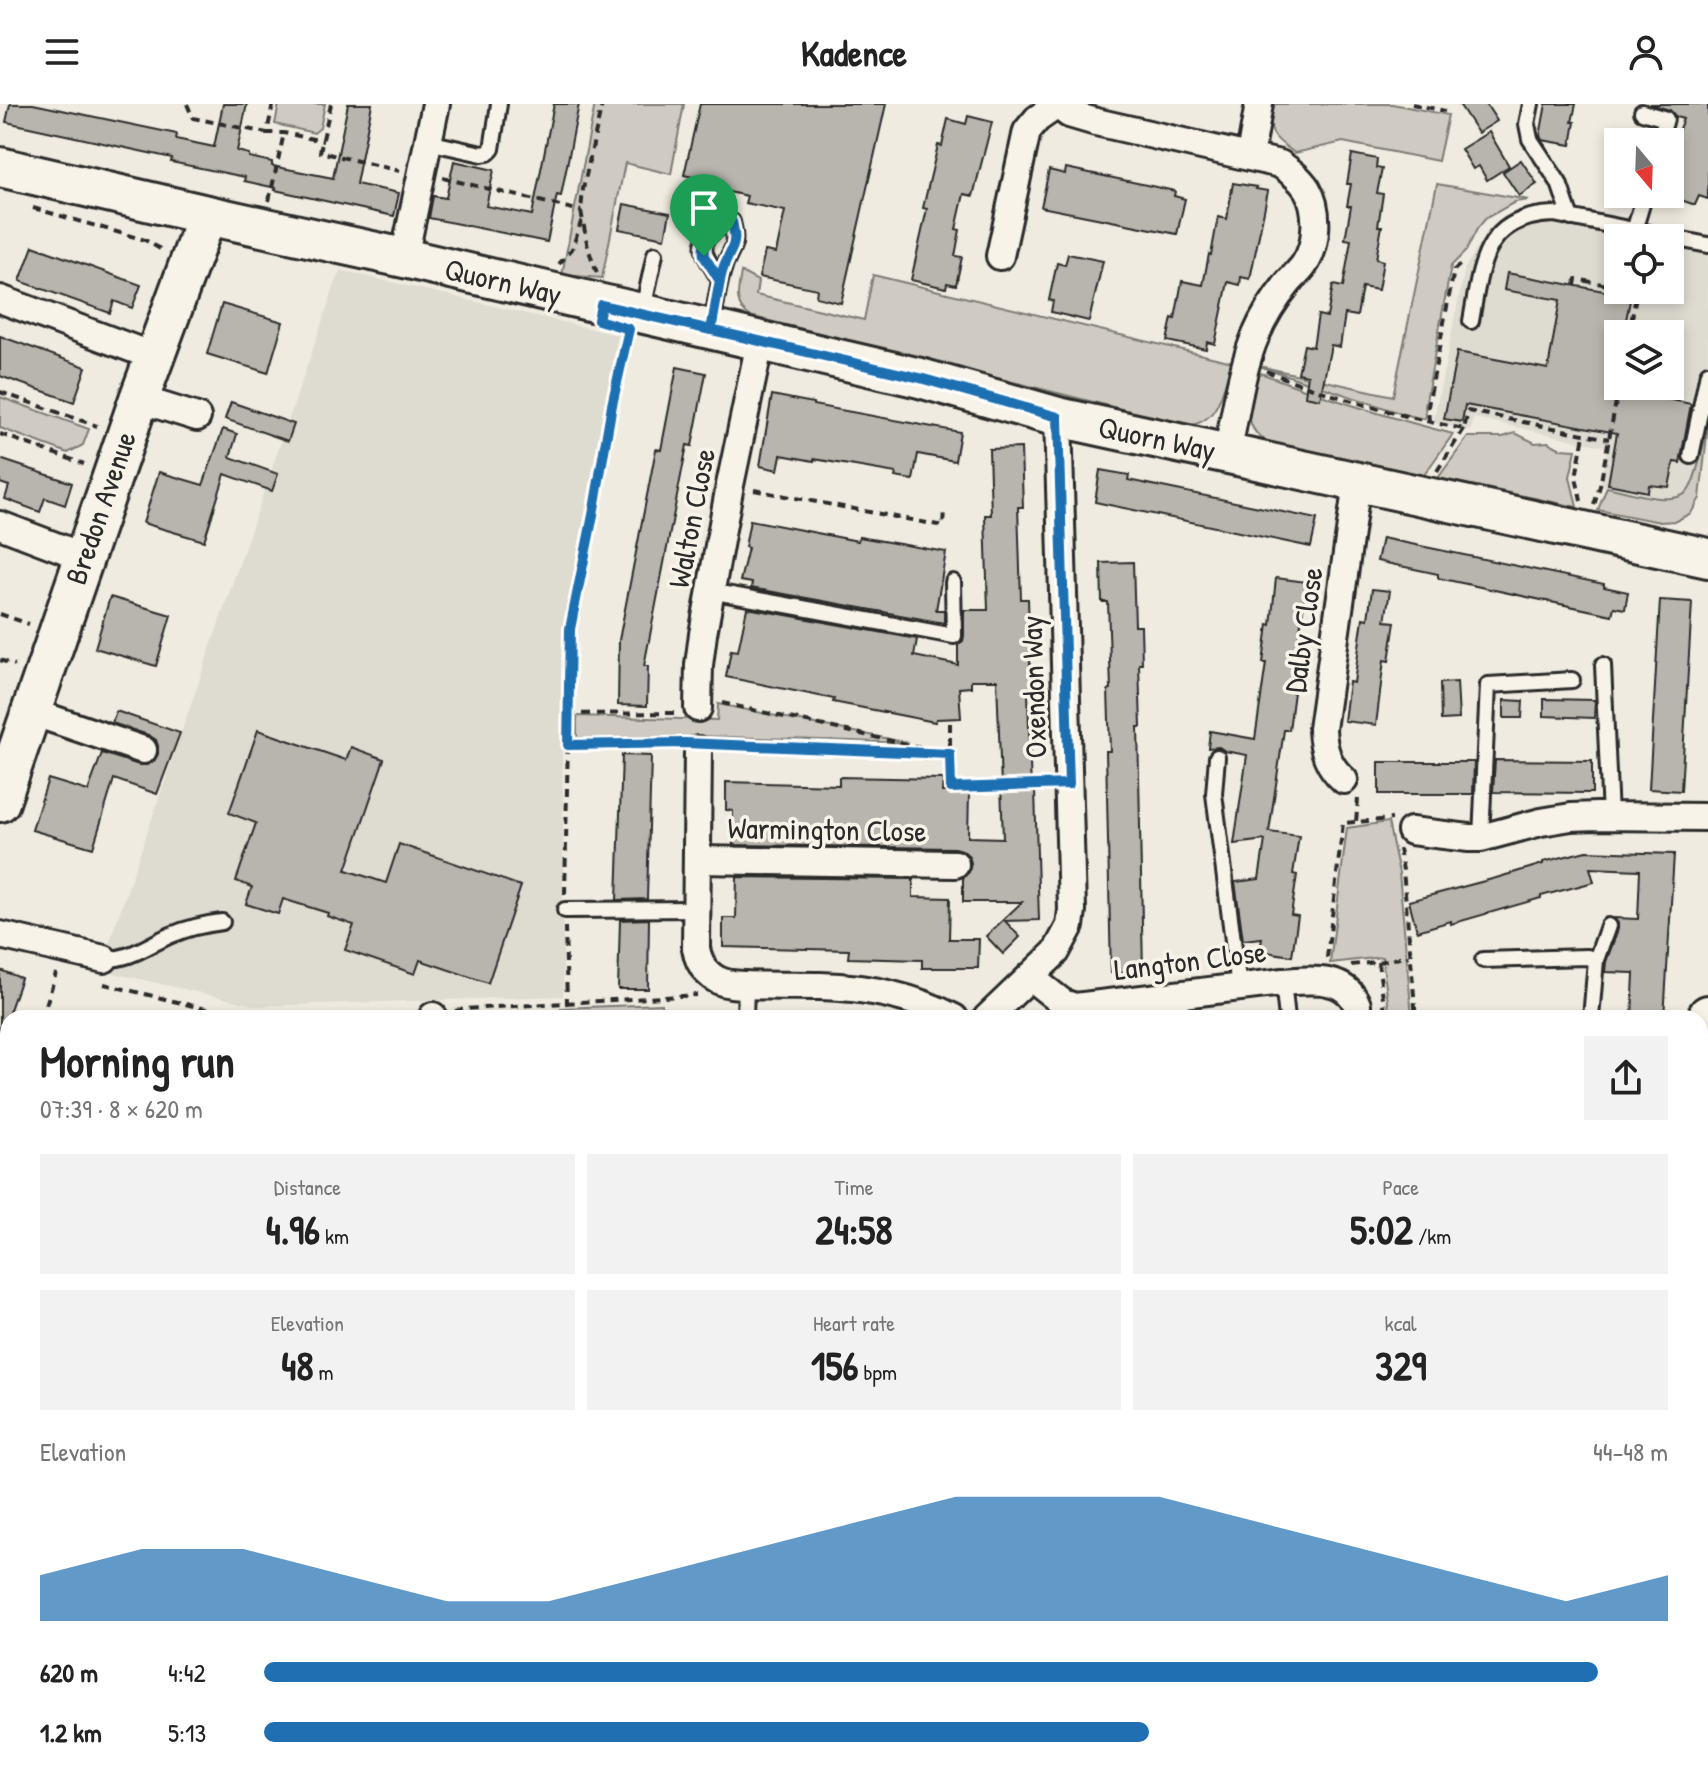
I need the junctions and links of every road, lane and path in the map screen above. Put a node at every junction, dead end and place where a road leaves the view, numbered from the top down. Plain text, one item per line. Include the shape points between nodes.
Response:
1 (187, 104) edge
2 (273, 104) edge
3 (436, 104) edge
4 (499, 104) edge
5 (602, 104) edge
6 (1056, 104) edge
7 (1259, 104) edge
8 (1412, 104) edge
9 (1531, 104) edge
10 (1445, 111) dead end
11 (1642, 112) dead end
12 (1663, 128) edge
13 (267, 133) junction
14 (284, 133) junction
15 (323, 141) dead end
16 (428, 142) junction
17 (1250, 156) junction
18 (0, 167) edge
19 (29, 207) dead end
20 (207, 215) junction
21 (583, 216) junction
22 (1571, 218) junction
23 (1604, 225) edge
24 (262, 226) junction
25 (1684, 240) edge
26 (1708, 245) edge
27 (655, 254) dead end
28 (1485, 254) junction
29 (1000, 256) dead end
30 (404, 258) junction
31 (187, 266) junction
32 (720, 281) dead end
33 (1604, 284) edge
34 (1575, 285) dead end
35 (526, 287) junction
36 (0, 299) edge
37 (624, 316) junction
38 (1471, 321) dead end
39 (711, 330) junction
40 (760, 342) junction
41 (155, 357) junction
42 (1247, 364) junction
43 (1708, 373) edge
44 (0, 392) edge
45 (139, 399) junction
46 (1616, 400) edge
47 (197, 417) dead end
48 (1058, 417) junction
49 (1429, 422) junction
50 (1464, 429) junction
51 (0, 434) edge
52 (1584, 434) junction
53 (125, 439) junction
54 (1609, 439) junction
55 (1227, 454) junction
56 (1691, 456) dead end
57 (112, 475) junction
58 (1357, 483) junction
59 (730, 485) junction
60 (1420, 497) junction
61 (944, 509) dead end
62 (0, 525) edge
63 (1583, 532) junction
64 (84, 557) junction
65 (1708, 558) edge
66 (953, 582) dead end
67 (710, 591) junction
68 (1603, 665) dead end
69 (1572, 680) dead end
70 (699, 707) junction
71 (32, 712) junction
72 (568, 714) junction
73 (950, 723) dead end
74 (568, 745) junction
75 (700, 746) junction
76 (143, 750) dead end
77 (8, 754) edge
78 (950, 754) junction
79 (1217, 757) dead end
80 (1344, 780) joint
81 (1069, 784) junction
82 (0, 802) edge
83 (1610, 816) junction
84 (1708, 817) edge
85 (1356, 822) junction
86 (1401, 833) junction
87 (1481, 838) junction
88 (697, 860) junction
89 (955, 864) dead end
90 (697, 909) junction
91 (565, 910) junction
92 (222, 922) dead end
93 (1608, 926) dead end
94 (0, 935) edge
95 (1483, 960) dead end
96 (1596, 960) junction
97 (1326, 961) dead end
98 (1378, 962) dead end
99 (101, 971) junction
100 (56, 973) dead end
101 (1030, 977) junction
102 (718, 980) junction
103 (1283, 982) junction
104 (746, 985) junction
105 (1239, 987) junction
106 (567, 1003) junction
107 (1357, 1005) dead end
108 (44, 1010) edge
109 (204, 1010) edge
110 (461, 1010) edge
111 (568, 1010) edge
112 (745, 1010) edge
113 (937, 1010) edge
114 (995, 1010) edge
115 (1286, 1010) edge
116 (1385, 1010) edge
117 (1415, 1010) edge
118 (1592, 1010) edge

1 - 13 path via 193,118
2 - 13 path
3 - 16 street
4 - 16 lane via 488,153
5 - 21 path via 583,189
6 - 17 street via 1096,122
6 - 29 street via 1027,131
7 - 17 street
8 - 10 path
9 - 22 lane via 1530,139 1559,183
11 - 12 lane via 1666,119
13 - 14 path
14 - 15 path
14 - 24 path
16 - 30 street
17 - 42 street via 1280,164 1298,177 1308,191 1316,232 1304,265 1264,315
18 - 20 street, Quorn Way
19 - 31 path via 145,240
20 - 24 street, Quorn Way
20 - 31 street, Bredon Avenue
21 - 35 path via 572,249 552,272
21 - 37 path via 604,292
22 - 23 lane
22 - 28 lane via 1554,214 1522,220 1494,238
24 - 30 street, Quorn Way
25 - 26 lane
27 - 37 lane
28 - 38 lane
28 - 49 path via 1454,270
30 - 35 street, Quorn Way
31 - 41 street, Bredon Avenue
32 - 39 lane
33 - 34 path via 1576,279
35 - 37 street, Quorn Way
36 - 41 street
37 - 39 street, Quorn Way
37 - 72 path via 570,629
39 - 40 street, Quorn Way
40 - 48 street, Quorn Way via 920,378
40 - 59 street, Walton Close
41 - 45 street, Bredon Avenue
42 - 49 path
42 - 55 street
43 - 56 lane
44 - 53 path
45 - 47 street
45 - 53 street, Bredon Avenue
46 - 54 path
48 - 55 street, Quorn Way
48 - 81 street, Oxendon Way
49 - 50 path
50 - 52 path via 1468,411
50 - 60 path
51 - 57 path
52 - 54 path
52 - 63 path via 1576,477
53 - 57 street, Bredon Avenue
54 - 63 path
55 - 58 street, Quorn Way
57 - 64 street, Bredon Avenue
58 - 60 street, Quorn Way
58 - 80 street, Dalby Close via 1322,729 1326,753
59 - 61 path via 943,526
59 - 67 street, Walton Close
60 - 63 street, Quorn Way
62 - 64 street
63 - 65 street, Quorn Way
64 - 71 street, Bredon Avenue
66 - 67 lane via 954,636
67 - 70 street, Walton Close via 700,650
68 - 83 lane
69 - 87 lane via 1488,685
70 - 72 path
70 - 78 path
71 - 76 street
71 - 77 street, Bredon Avenue
72 - 74 path
73 - 78 path
74 - 75 path
74 - 91 path
75 - 78 path
75 - 88 street, Warmington Close
77 - 82 street, Bredon Avenue
78 - 81 path via 951,788
79 - 105 lane via 1214,794
80 - 85 path via 1359,784
81 - 101 street, Oxendon Way via 1070,926 1056,952
83 - 84 street
83 - 87 street via 1556,819
85 - 86 path via 1393,819
85 - 97 path via 1343,823
86 - 87 street
86 - 117 path
88 - 89 street, Warmington Close
88 - 90 street, Warmington Close
90 - 91 lane
90 - 102 street, Warmington Close via 698,959
91 - 106 path
92 - 99 lane via 173,935
93 - 96 lane
94 - 99 street
95 - 96 lane
96 - 118 lane
98 - 116 path
99 - 109 path
100 - 108 path
101 - 105 street, Langton Close via 1075,1007
101 - 114 street, Oxendon Way
102 - 104 street
102 - 106 path via 702,995
103 - 105 street, Langton Close
103 - 107 street, Langton Close via 1337,984 1350,991
103 - 115 lane
104 - 112 lane
104 - 113 street via 880,992
106 - 110 path
106 - 111 path

